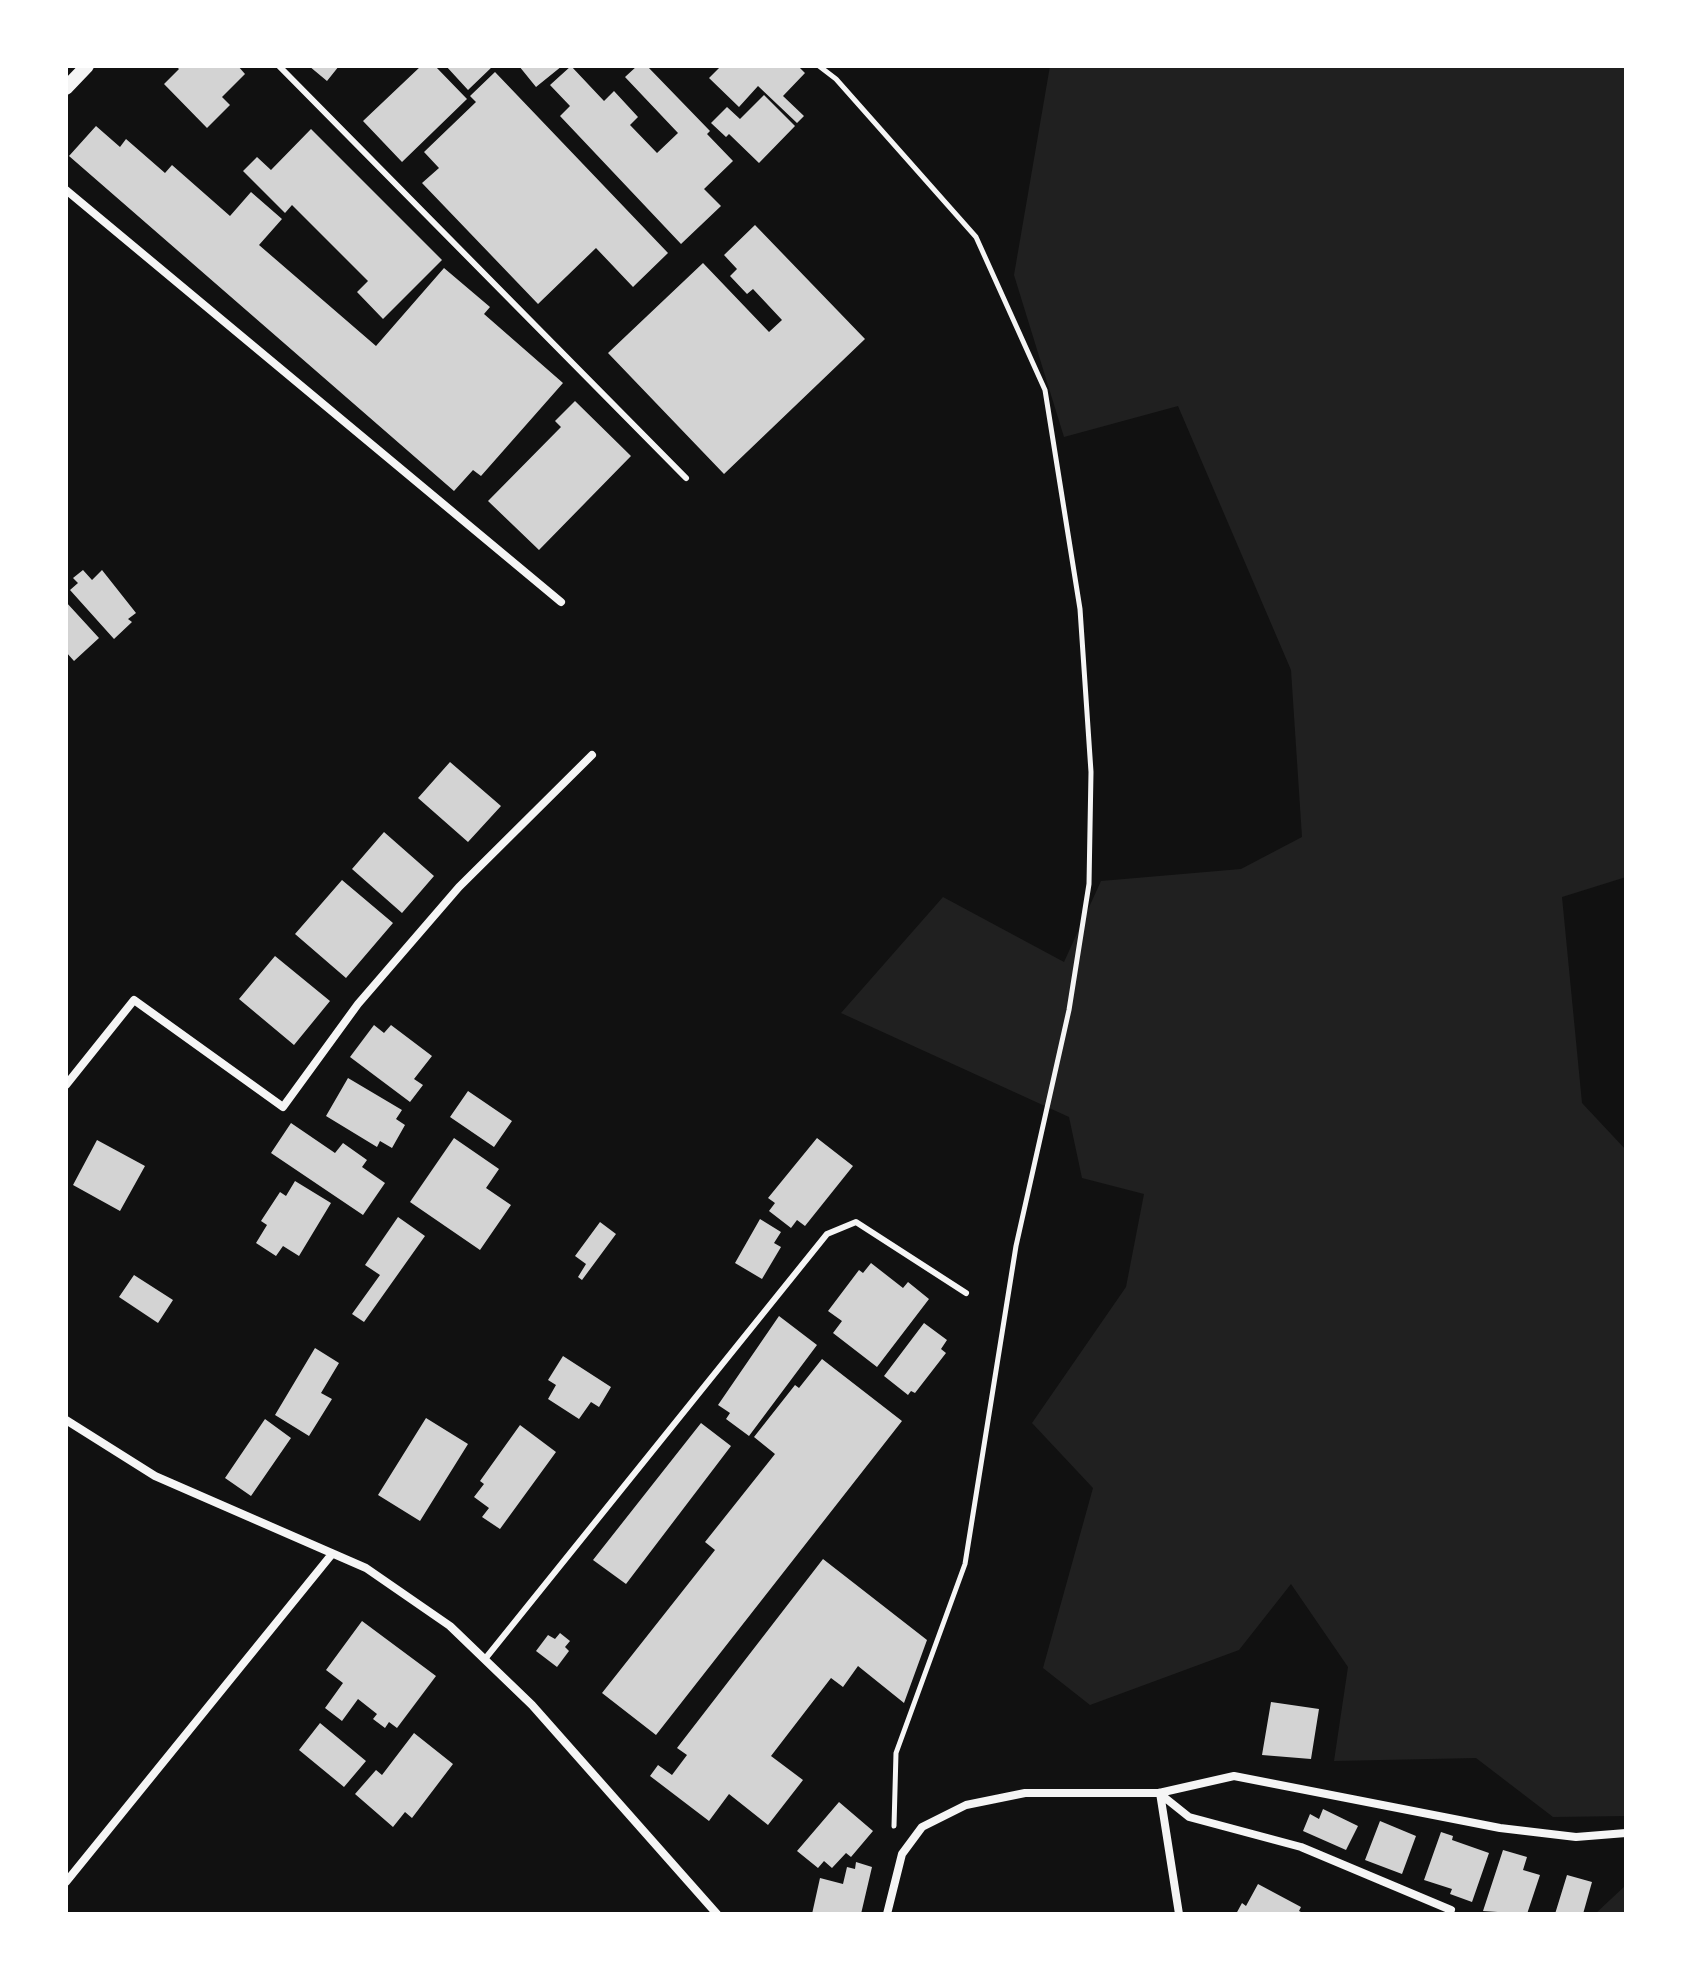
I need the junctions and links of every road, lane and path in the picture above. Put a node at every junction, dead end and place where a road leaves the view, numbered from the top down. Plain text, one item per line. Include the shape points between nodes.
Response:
1 (87, 66) edge
2 (279, 66) edge
3 (819, 66) edge
4 (66, 88) edge
5 (66, 190) edge
6 (686, 478) dead end
7 (561, 602) dead end
8 (592, 755) dead end
9 (66, 1085) edge
10 (966, 1293) dead end
11 (66, 1420) edge
12 (332, 1554) junction
13 (485, 1659) junction
14 (1159, 1793) junction
15 (1626, 1833) edge
16 (902, 1854) junction
17 (66, 1882) edge
18 (1451, 1910) dead end
19 (717, 1914) edge
20 (887, 1914) edge
21 (1179, 1914) edge

1 - 4 street
2 - 6 lane
3 - 16 path via 976,237 1045,390 1080,609 1091,772 1084,916 1069,1010 1016,1246 965,1564 896,1753 893,1822
5 - 7 street
8 - 9 street via 459,887 358,1004 283,1107 134,1000
10 - 13 lane via 856,1222 827,1234
11 - 12 street via 155,1476
12 - 13 street via 366,1568 450,1626
12 - 17 street
13 - 19 street
14 - 15 street via 1234,1776 1500,1828 1576,1837
14 - 16 street via 1025,1793 966,1805 922,1827
14 - 18 street via 1189,1817 1301,1847
14 - 21 street
16 - 20 street

